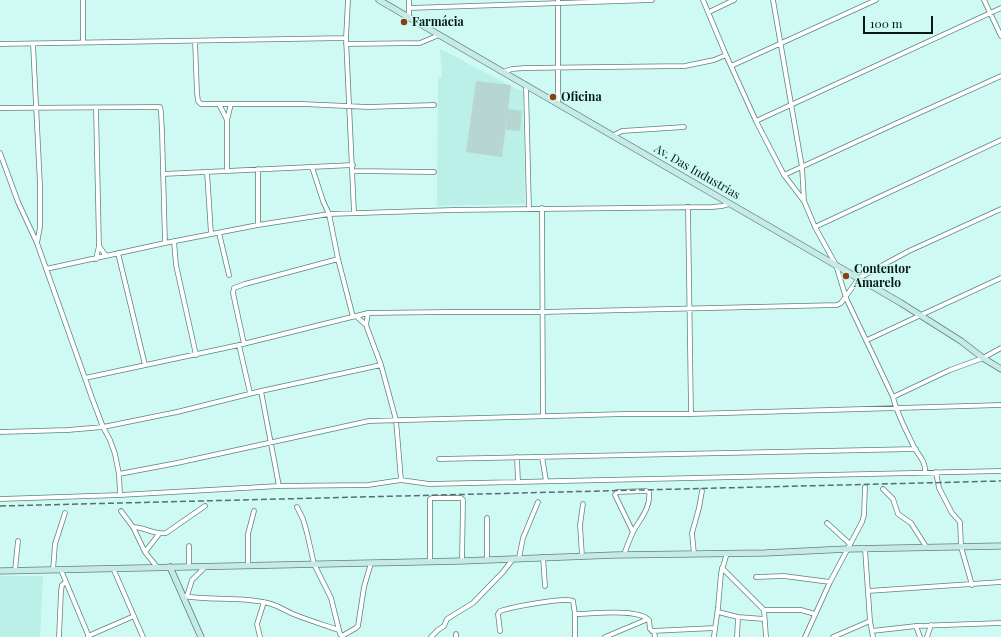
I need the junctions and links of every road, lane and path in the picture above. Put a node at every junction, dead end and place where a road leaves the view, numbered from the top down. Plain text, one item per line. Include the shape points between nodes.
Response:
1 (83, 0) edge
2 (348, 0) edge
3 (379, 0) edge
4 (409, 0) edge
5 (652, 0) edge
6 (703, 0) edge
7 (734, 0) edge
8 (773, 0) edge
9 (876, 0) edge
10 (984, 0) edge
11 (558, 2) edge
12 (409, 8) junction
13 (1001, 8) edge
14 (708, 12) junction
15 (990, 14) junction
16 (409, 17) junction
17 (439, 35) junction
18 (1001, 36) edge
19 (346, 38) junction
20 (195, 41) junction
21 (83, 42) junction
22 (0, 44) edge
23 (33, 44) junction
24 (346, 44) junction
25 (780, 44) junction
26 (726, 55) junction
27 (731, 66) junction
28 (558, 67) junction
29 (503, 72) junction
30 (1001, 76) edge
31 (526, 86) junction
32 (219, 104) junction
33 (230, 104) junction
34 (558, 104) junction
35 (792, 104) junction
36 (348, 105) junction
37 (434, 105) dead end
38 (37, 107) junction
39 (0, 108) edge
40 (96, 108) junction
41 (227, 120) junction
42 (756, 121) junction
43 (684, 127) dead end
44 (612, 136) junction
45 (1001, 140) edge
46 (0, 153) edge
47 (353, 165) junction
48 (312, 167) junction
49 (802, 167) junction
50 (258, 169) junction
51 (227, 171) junction
52 (353, 171) junction
53 (207, 172) junction
54 (434, 172) dead end
55 (163, 174) junction
56 (784, 175) junction
57 (804, 201) junction
58 (729, 204) junction
59 (688, 207) junction
60 (542, 208) junction
61 (529, 209) junction
62 (1001, 209) edge
63 (354, 213) junction
64 (329, 214) junction
65 (258, 225) junction
66 (815, 227) junction
67 (219, 233) junction
68 (211, 234) junction
69 (174, 241) junction
70 (37, 243) junction
71 (165, 243) junction
72 (99, 246) junction
73 (118, 253) junction
74 (106, 256) junction
75 (96, 259) junction
76 (338, 259) junction
77 (836, 266) junction
78 (46, 269) junction
79 (229, 275) dead end
80 (859, 278) junction
81 (1001, 278) edge
82 (846, 298) junction
83 (689, 308) junction
84 (543, 312) junction
85 (368, 313) junction
86 (920, 316) junction
87 (355, 317) junction
88 (366, 325) junction
89 (867, 340) junction
90 (244, 344) junction
91 (239, 345) junction
92 (1001, 348) edge
93 (196, 354) junction
94 (983, 358) junction
95 (145, 365) junction
96 (380, 365) junction
97 (1001, 369) edge
98 (85, 378) junction
99 (261, 391) junction
100 (250, 394) junction
101 (893, 397) junction
102 (1001, 405) edge
103 (896, 409) junction
104 (691, 414) junction
105 (543, 416) junction
106 (396, 420) junction
107 (103, 427) junction
108 (0, 432) edge
109 (271, 442) junction
110 (916, 449) junction
111 (517, 457) junction
112 (542, 457) junction
113 (439, 459) dead end
114 (1001, 471) edge
115 (925, 472) junction
116 (936, 472) junction
117 (119, 474) junction
118 (401, 480) junction
119 (546, 481) junction
120 (518, 482) junction
121 (279, 486) junction
122 (865, 486) dead end
123 (883, 489) dead end
124 (702, 491) dead end
125 (120, 495) junction
126 (0, 499) edge
127 (538, 502) dead end
128 (583, 504) dead end
129 (205, 506) dead end
130 (297, 507) dead end
131 (121, 511) dead end
132 (254, 511) dead end
133 (64, 513) dead end
134 (487, 518) dead end
135 (827, 523) dead end
136 (133, 527) junction
137 (633, 532) junction
138 (159, 534) junction
139 (18, 541) dead end
140 (189, 546) dead end
141 (848, 546) junction
142 (1001, 546) edge
143 (961, 547) junction
144 (927, 548) junction
145 (865, 549) junction
146 (145, 552) junction
147 (727, 553) junction
148 (624, 554) junction
149 (694, 554) junction
150 (582, 556) junction
151 (543, 557) junction
152 (517, 558) junction
153 (487, 560) junction
154 (462, 561) junction
155 (430, 562) junction
156 (371, 563) junction
157 (314, 564) junction
158 (248, 565) junction
159 (205, 566) junction
160 (157, 567) junction
161 (170, 567) junction
162 (190, 567) junction
163 (113, 568) junction
164 (722, 568) junction
165 (15, 570) junction
166 (53, 570) junction
167 (61, 570) junction
168 (0, 571) edge
169 (756, 577) dead end
170 (66, 582) junction
171 (830, 582) junction
172 (1001, 582) edge
173 (972, 584) junction
174 (545, 586) dead end
175 (868, 591) junction
176 (185, 596) junction
177 (264, 602) junction
178 (764, 610) junction
179 (718, 612) junction
180 (575, 614) junction
181 (815, 614) junction
182 (134, 616) junction
183 (738, 617) junction
184 (648, 619) junction
185 (764, 619) junction
186 (870, 621) junction
187 (1001, 623) edge
188 (931, 625) junction
189 (916, 626) junction
190 (716, 628) junction
191 (500, 631) dead end
192 (652, 631) junction
193 (872, 631) junction
194 (340, 635) edge
195 (89, 636) edge
196 (714, 636) dead end
197 (59, 637) edge
198 (143, 637) edge
199 (200, 637) edge
200 (260, 637) edge
201 (432, 637) edge
202 (575, 637) edge
203 (605, 637) edge
204 (655, 637) edge
205 (737, 637) edge
206 (766, 637) edge
207 (805, 637) edge
208 (833, 637) edge
209 (873, 637) edge
210 (920, 637) edge
211 (926, 637) edge

1 - 21 street
2 - 19 street
3 - 16 street, Av. Das Industrias
4 - 12 street
5 - 11 street
6 - 14 street
7 - 14 street
8 - 25 street
9 - 25 street
10 - 15 street
11 - 12 street
11 - 28 street
12 - 16 street
13 - 15 street
14 - 26 street
15 - 18 street
15 - 35 street
16 - 17 street, Av. Das Industrias
17 - 24 street via 420,43
17 - 29 street, Av. Das Industrias
19 - 20 street
19 - 24 street
20 - 21 street
20 - 32 street via 198,101 201,104
21 - 23 street
22 - 23 street
23 - 38 street
24 - 36 street
25 - 27 street
25 - 35 street
26 - 27 street
26 - 28 street via 685,66
27 - 42 street
28 - 29 street via 512,69
28 - 34 street
29 - 31 street, Av. Das Industrias
30 - 49 street
31 - 34 street, Av. Das Industrias
31 - 61 street
32 - 33 street
32 - 41 street
33 - 36 street
33 - 41 street
34 - 44 street, Av. Das Industrias
35 - 42 street
35 - 49 street
36 - 37 street
36 - 47 street
38 - 39 street
38 - 40 street
38 - 70 street via 40,227
40 - 55 street via 160,107
40 - 72 street
41 - 51 street
42 - 56 street
43 - 44 street via 622,131
44 - 58 street, Av. Das Industrias
45 - 66 street
46 - 70 street
47 - 48 street
47 - 52 street
48 - 50 street
48 - 64 street
49 - 56 street
49 - 57 street
50 - 51 street
50 - 65 street
51 - 53 street
52 - 54 street
52 - 63 street
53 - 55 street
53 - 68 street
55 - 71 street
56 - 57 street
57 - 66 street
58 - 59 street via 718,207
58 - 77 street, Av. Das Industrias
59 - 60 street
59 - 83 street
60 - 61 street
60 - 84 street
61 - 63 street
62 - 80 street via 909,251
63 - 64 street
64 - 65 street
64 - 76 street
65 - 67 street
66 - 77 street
67 - 68 street
67 - 79 street
68 - 69 street
69 - 71 street
69 - 93 street via 176,265
70 - 78 street
71 - 73 street
72 - 74 street
72 - 75 street
73 - 74 street
73 - 95 street
74 - 75 street
75 - 78 street
76 - 87 street
76 - 90 street via 234,288
77 - 80 street, Av. Das Industrias
77 - 82 street
78 - 98 street
80 - 82 street
80 - 86 street, Av. Das Industrias
81 - 86 street
82 - 83 street via 837,305
82 - 89 street
83 - 84 street
83 - 104 street
84 - 85 street
84 - 105 street
85 - 87 street
85 - 88 street
86 - 89 street
86 - 94 street, Av. Das Industrias
87 - 88 street
87 - 90 street
88 - 96 street
89 - 101 street
90 - 91 street
91 - 93 street
91 - 100 street
92 - 94 street
93 - 95 street
94 - 97 street, Av. Das Industrias
94 - 101 street via 950,370
95 - 98 street
96 - 99 street
96 - 106 street
98 - 107 street
99 - 100 street
99 - 109 street
100 - 107 street
101 - 103 street
102 - 103 street
103 - 104 street
103 - 110 street
104 - 105 street
105 - 106 street
106 - 109 street via 364,422
106 - 118 street
107 - 108 street
107 - 117 street via 112,447
109 - 117 street
109 - 121 street
110 - 112 street
110 - 115 street via 925,464
111 - 112 street
111 - 113 street
111 - 120 street
112 - 119 street
114 - 116 street
115 - 116 street
115 - 119 street
116 - 143 street via 938,488 960,522
117 - 125 street
118 - 120 street via 428,484
118 - 121 street via 368,485
119 - 120 street
121 - 125 street
122 - 141 street via 864,515
123 - 144 street via 893,499 898,514 911,523
124 - 149 street via 692,533
125 - 126 street
127 - 152 street
128 - 150 street via 580,525
129 - 138 street via 166,533
130 - 157 street via 305,526
131 - 136 street
132 - 158 street via 248,534
133 - 166 street via 55,544
134 - 153 street
135 - 141 street
136 - 138 street
136 - 146 street
137 - 137 street via 615,494 617,492 649,492 646,511
137 - 148 street
138 - 146 street
139 - 165 street
140 - 162 street
141 - 145 street
141 - 147 street
141 - 171 street
142 - 143 street
143 - 144 street
143 - 173 street
144 - 145 street
145 - 175 street
146 - 160 street
147 - 149 street
147 - 164 street
148 - 149 street
148 - 150 street
150 - 151 street
151 - 152 street
151 - 174 street
152 - 153 street
152 - 201 street via 473,603 447,619 444,626
153 - 154 street
154 - 155 street
154 - 155 street via 463,500 454,497 430,499
155 - 156 street
156 - 157 street
156 - 194 street via 364,587 358,626
157 - 158 street
157 - 194 street via 331,598
158 - 159 street
159 - 162 street
159 - 176 street via 192,580
160 - 161 street
160 - 163 street
161 - 162 street
161 - 176 street
163 - 167 street
163 - 182 street
164 - 178 street
164 - 179 street
165 - 166 street
165 - 168 street
166 - 167 street
167 - 170 street
169 - 171 street via 784,576
170 - 195 street
170 - 197 street via 62,585 61,591
171 - 181 street
172 - 173 street
173 - 175 street
175 - 186 street
176 - 177 street
176 - 199 street
177 - 194 street via 280,606
177 - 200 street via 257,626
178 - 181 street via 802,610
178 - 185 street
179 - 183 street
179 - 190 street
180 - 184 street via 600,612
180 - 191 street via 573,601 570,600 555,600 501,610 498,613
180 - 202 street
181 - 207 street
182 - 195 street
182 - 198 street
183 - 185 street
183 - 205 street
184 - 192 street
184 - 203 street
185 - 206 street
186 - 193 street
186 - 208 street
187 - 188 street
188 - 189 street
188 - 211 street
189 - 193 street
189 - 210 street
190 - 192 street
190 - 196 street
192 - 204 street
193 - 209 street

